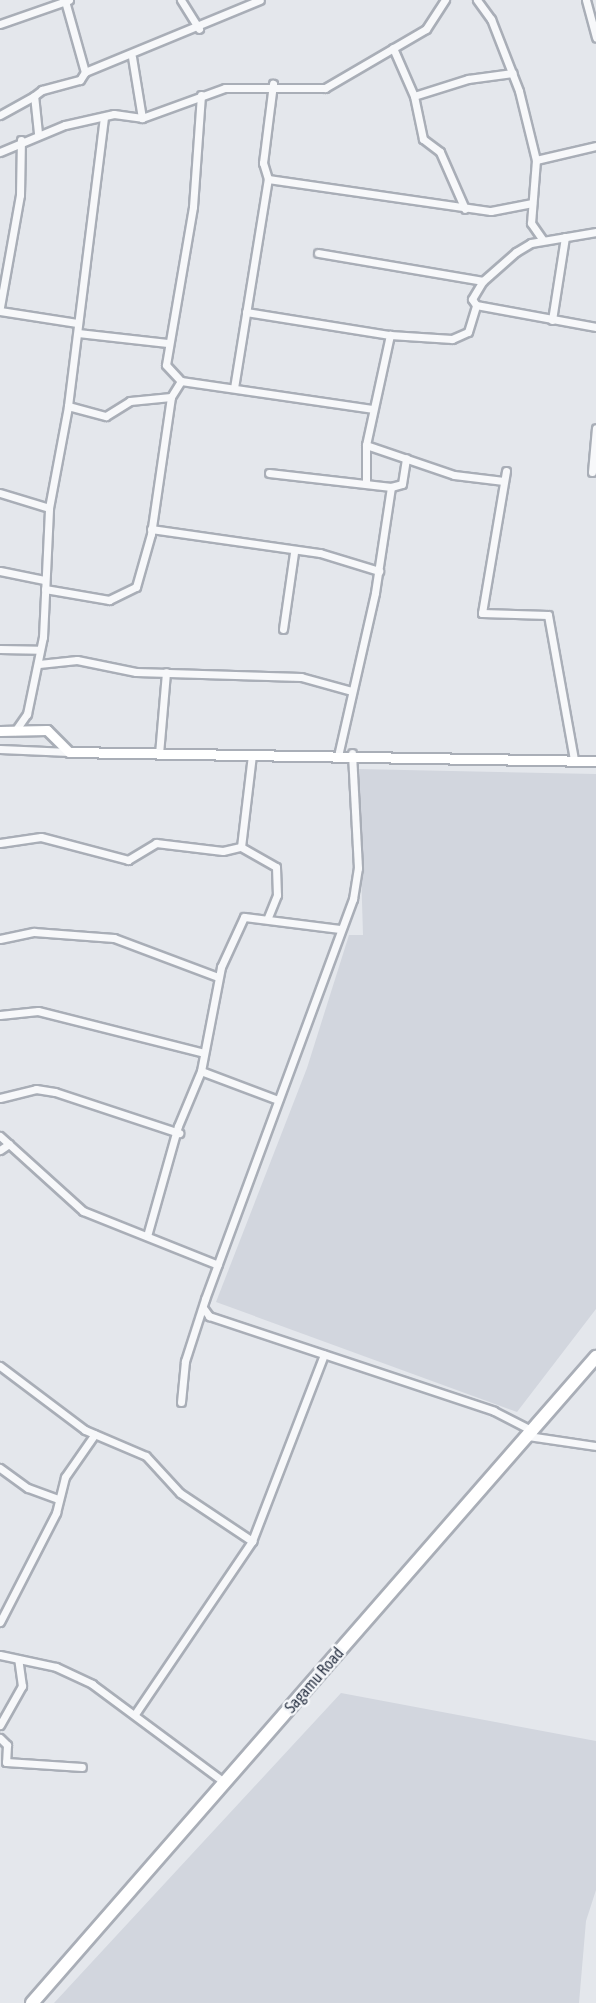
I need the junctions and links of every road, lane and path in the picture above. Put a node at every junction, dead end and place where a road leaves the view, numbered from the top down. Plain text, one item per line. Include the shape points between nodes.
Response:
1 (181, 0) edge
2 (260, 0) edge
3 (477, 0) edge
4 (586, 0) edge
5 (67, 1) edge
6 (440, 2) edge
7 (0, 23) edge
8 (200, 29) junction
9 (596, 38) edge
10 (393, 48) junction
11 (132, 57) junction
12 (85, 72) junction
13 (513, 73) junction
14 (273, 84) junction
15 (201, 94) junction
16 (34, 96) junction
17 (414, 96) junction
18 (0, 115) edge
19 (104, 118) junction
20 (142, 118) junction
21 (38, 133) junction
22 (21, 140) junction
23 (596, 146) edge
24 (0, 152) edge
25 (536, 160) junction
26 (268, 179) junction
27 (532, 203) junction
28 (465, 209) junction
29 (596, 232) edge
30 (565, 237) junction
31 (543, 240) junction
32 (318, 253) dead end
33 (483, 281) junction
34 (476, 305) junction
35 (0, 309) edge
36 (246, 312) junction
37 (552, 320) junction
38 (77, 323) junction
39 (596, 327) edge
40 (78, 333) junction
41 (390, 335) junction
42 (167, 343) junction
43 (181, 381) junction
44 (234, 387) junction
45 (171, 396) junction
46 (69, 406) junction
47 (372, 409) junction
48 (596, 428) edge
49 (366, 445) junction
50 (406, 458) junction
51 (506, 471) dead end
52 (592, 472) dead end
53 (269, 473) dead end
54 (366, 480) junction
55 (504, 481) junction
56 (392, 487) junction
57 (0, 493) edge
58 (49, 508) junction
59 (151, 529) junction
60 (294, 554) junction
61 (0, 571) edge
62 (379, 572) junction
63 (44, 580) junction
64 (45, 589) junction
65 (283, 629) dead end
66 (0, 649) edge
67 (39, 650) junction
68 (39, 664) junction
69 (166, 672) junction
70 (352, 691) junction
71 (0, 730) edge
72 (15, 731) junction
73 (0, 749) edge
74 (69, 752) junction
75 (339, 752) junction
76 (352, 753) junction
77 (159, 754) junction
78 (252, 755) junction
79 (574, 760) junction
80 (596, 761) edge
81 (0, 843) edge
82 (241, 847) junction
83 (268, 918) junction
84 (340, 929) junction
85 (0, 939) edge
86 (218, 977) junction
87 (0, 1015) edge
88 (200, 1052) junction
89 (201, 1071) junction
90 (0, 1098) edge
91 (278, 1100) junction
92 (179, 1134) junction
93 (0, 1136) edge
94 (9, 1144) junction
95 (0, 1150) edge
96 (147, 1236) junction
97 (218, 1265) junction
98 (204, 1309) junction
99 (324, 1354) junction
100 (596, 1357) edge
101 (0, 1366) edge
102 (181, 1402) dead end
103 (531, 1433) junction
104 (95, 1434) junction
105 (596, 1446) edge
106 (0, 1468) edge
107 (58, 1499) junction
108 (252, 1541) junction
109 (0, 1622) edge
110 (0, 1655) edge
111 (18, 1659) junction
112 (135, 1714) junction
113 (0, 1725) edge
114 (0, 1738) edge
115 (82, 1767) dead end
116 (224, 1782) junction
117 (32, 2003) edge

1 - 8 street
2 - 8 street
3 - 13 street
4 - 9 street
5 - 7 street
5 - 12 street
6 - 10 street via 426,30
8 - 11 street
10 - 14 street via 325,88
10 - 17 street
11 - 12 street
11 - 20 street
12 - 16 street via 80,81
13 - 17 street via 468,79
13 - 25 street
14 - 15 street
14 - 26 street via 263,163
15 - 20 street
15 - 42 street via 193,207
16 - 18 street
16 - 21 street
17 - 28 street via 423,139 440,152
19 - 20 street
19 - 21 street
19 - 38 street
21 - 22 street
22 - 24 street
22 - 35 street via 20,195
23 - 25 street
25 - 27 street
26 - 28 street
26 - 36 street
27 - 28 street via 491,212
27 - 31 street via 531,223
29 - 30 street
30 - 31 street
30 - 37 street
31 - 33 street via 516,252
32 - 33 street
33 - 34 street via 472,299
34 - 37 street
34 - 41 street via 468,332 452,339
35 - 38 street
36 - 41 street
36 - 44 street
37 - 39 street
38 - 40 street
40 - 42 street
40 - 46 street
41 - 47 street
42 - 43 street via 166,365
43 - 44 street
43 - 45 street
44 - 47 street
45 - 46 street via 130,401 106,416
45 - 59 street
46 - 58 street
47 - 49 street
48 - 52 street
49 - 50 street
49 - 54 street
50 - 55 street via 454,475
50 - 56 street via 402,484
51 - 55 street
53 - 54 street via 347,484
54 - 56 street
55 - 79 street via 482,613 548,615
56 - 62 street
57 - 58 street
58 - 63 street
59 - 60 street via 245,540
59 - 64 street via 136,587 124,597
60 - 62 street via 332,555
60 - 65 street
61 - 63 street
62 - 70 street
63 - 64 street
64 - 67 street
66 - 67 street
67 - 68 street
68 - 69 street via 77,660
68 - 72 street via 27,714
69 - 70 street via 301,677
69 - 77 street
70 - 75 street
71 - 72 street
72 - 74 street via 47,730
73 - 74 street
74 - 77 street
75 - 76 street
75 - 78 street
76 - 79 street
76 - 84 street via 358,868 353,899
77 - 78 street
78 - 82 street
79 - 80 street
81 - 82 street via 41,837 128,860 156,843 222,851
82 - 83 street via 276,867 276,895
83 - 84 street
83 - 86 street via 244,917
84 - 91 street
85 - 86 street via 34,932 114,938
86 - 88 street via 217,1005
87 - 88 street via 38,1011
88 - 89 street
89 - 91 street
89 - 92 street
90 - 92 street via 36,1089 55,1092
91 - 97 street
92 - 96 street
93 - 94 street
94 - 95 street
94 - 96 street via 83,1210
96 - 97 street
97 - 98 street
98 - 99 street via 208,1316
98 - 102 street via 184,1361
99 - 103 street via 494,1411
99 - 108 street
100 - 103 highway, Sagamu Road
101 - 104 street
103 - 105 street
103 - 116 highway, Sagamu Road
104 - 107 street via 65,1477
104 - 108 street via 146,1456 180,1493
106 - 107 street via 28,1488
107 - 109 street
108 - 112 street
110 - 111 street
111 - 112 street via 56,1667
111 - 113 street via 22,1686
112 - 116 street
114 - 115 street via 7,1745 6,1762
116 - 117 highway, Sagamu Road

